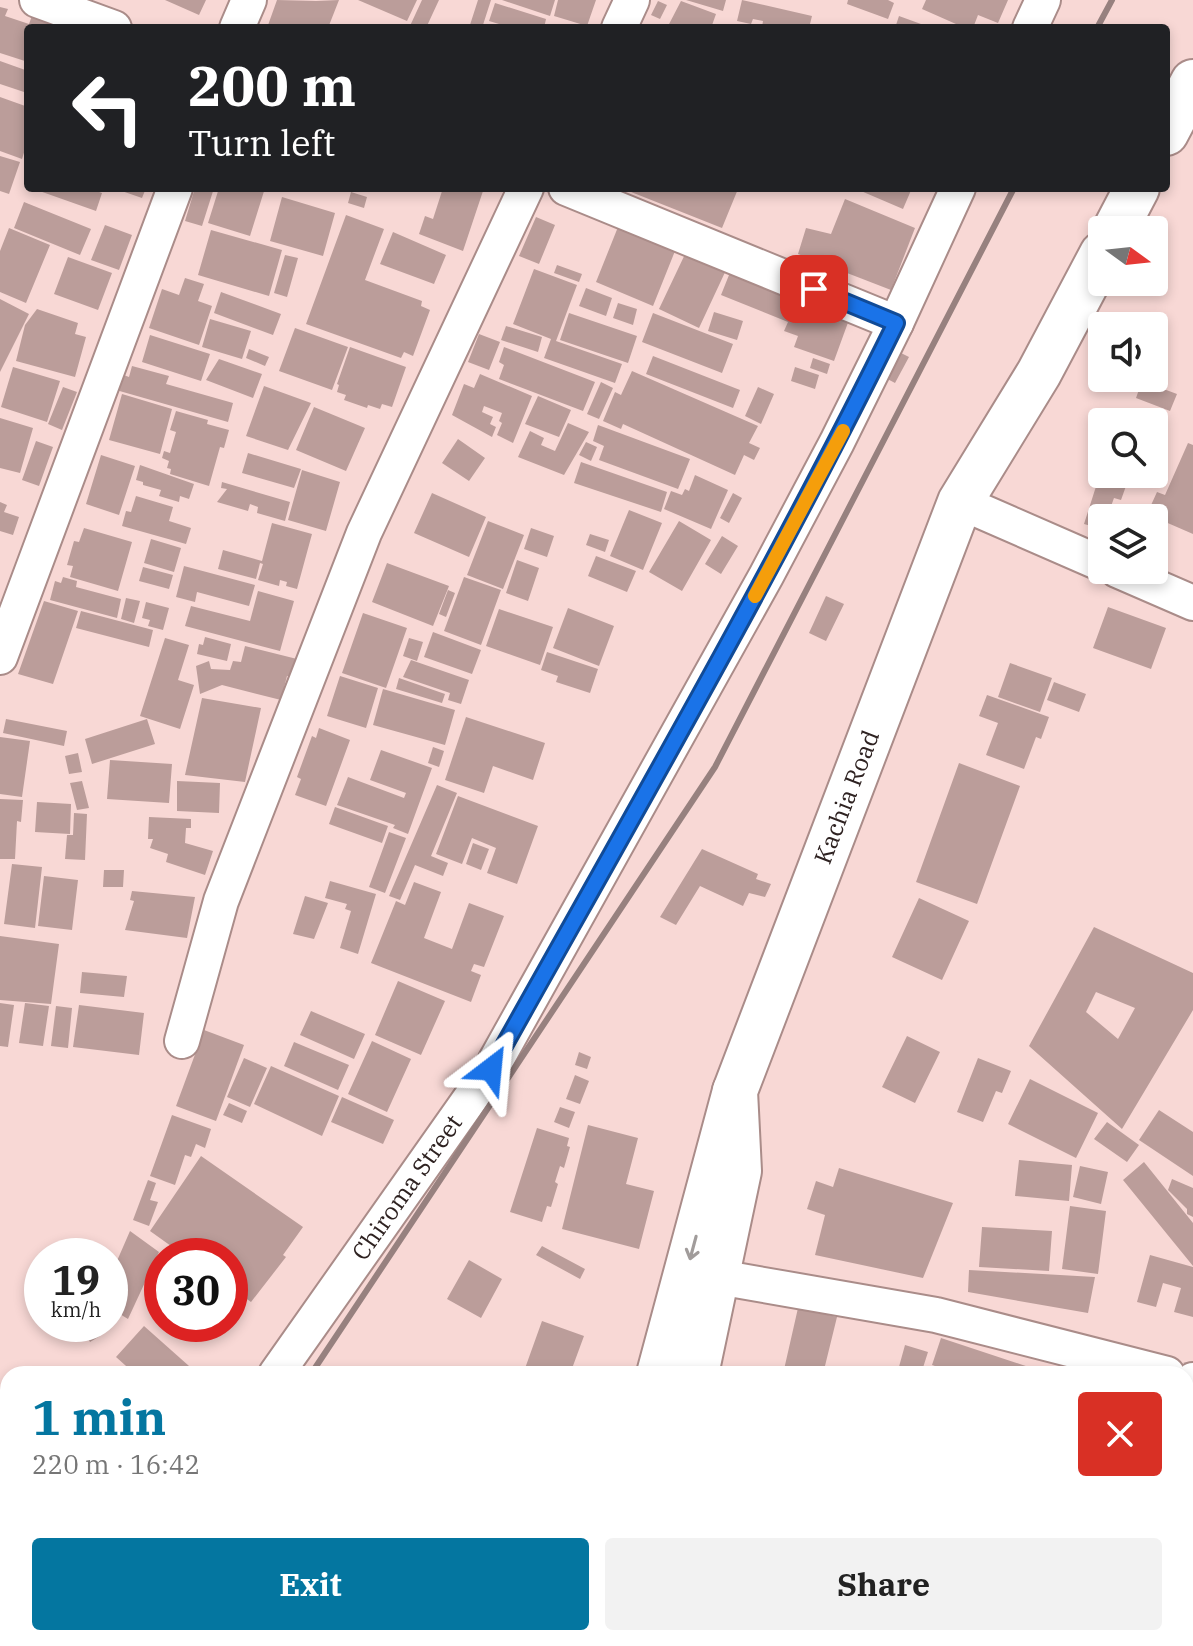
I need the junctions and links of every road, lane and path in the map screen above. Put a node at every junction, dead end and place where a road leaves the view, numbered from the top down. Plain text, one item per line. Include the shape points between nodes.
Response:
1 (37, 0) edge
2 (249, 0) edge
3 (632, 0) edge
4 (1043, 0) edge
5 (103, 24) edge
6 (239, 24) edge
7 (621, 24) edge
8 (1032, 24) edge
9 (1193, 82) edge
10 (1170, 125) edge
11 (174, 192) edge
12 (524, 192) edge
13 (576, 192) edge
14 (956, 192) edge
15 (1135, 192) edge
16 (1122, 216) edge
17 (1088, 280) edge
18 (896, 323) junction
19 (960, 502) junction
20 (1088, 558) edge
21 (1149, 584) edge
22 (1193, 603) edge
23 (0, 657) edge
24 (182, 1041) dead end
25 (735, 1091) junction
26 (718, 1277) junction
27 (282, 1366) edge
28 (661, 1366) edge
29 (698, 1366) edge
30 (1130, 1366) edge

1 - 5 street
2 - 6 street
3 - 7 street
4 - 8 street
9 - 10 main road
11 - 23 street
12 - 24 street via 364,533 221,901
13 - 18 street
14 - 18 street, Chiroma Street
15 - 16 main road
17 - 19 main road, Kachia Road
18 - 27 street, Chiroma Street via 758,590 491,1069
19 - 20 street
19 - 25 main road, Kachia Road
21 - 22 street
25 - 26 main road, Kachia Road via 739,1171
25 -> 28 main road
26 - 29 main road, Kachia Road
26 - 30 street via 936,1315

